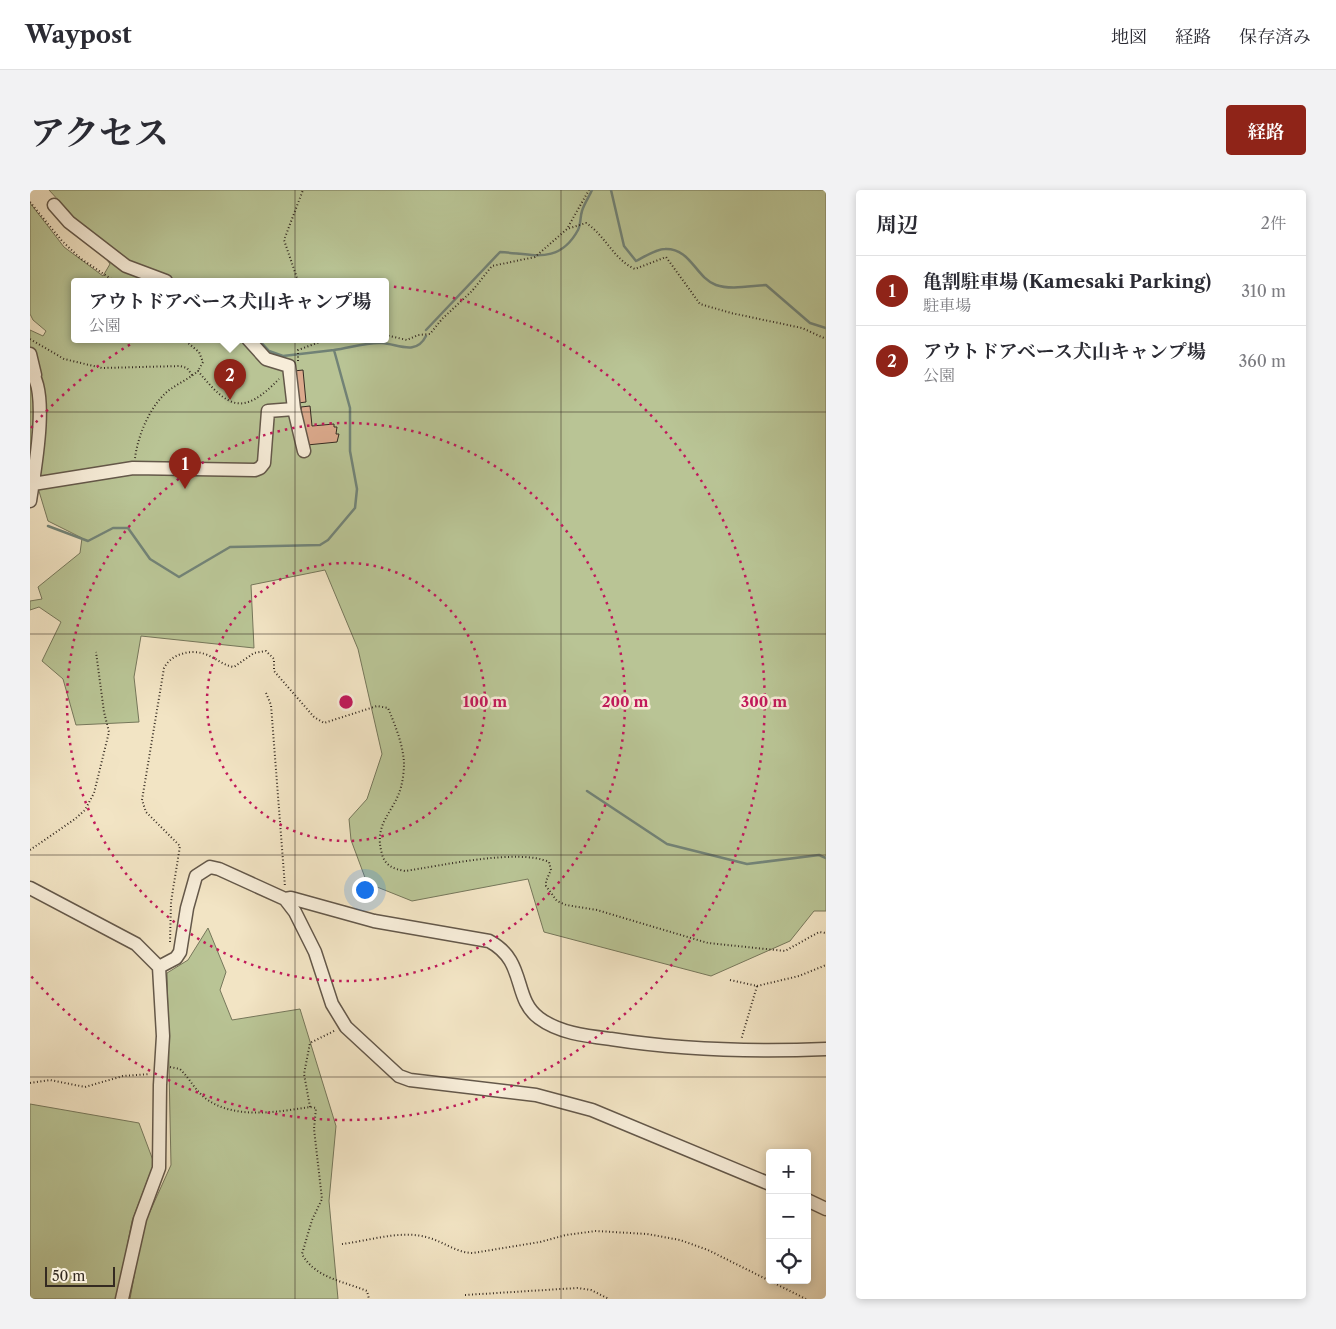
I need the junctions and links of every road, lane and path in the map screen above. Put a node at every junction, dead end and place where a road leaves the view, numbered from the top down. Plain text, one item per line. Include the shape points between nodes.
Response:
1 (303, 190) edge
2 (589, 190) edge
3 (30, 202) edge
4 (54, 205) dead end
5 (567, 229) junction
6 (110, 278) edge
7 (158, 278) edge
8 (297, 278) edge
9 (389, 336) edge
10 (30, 339) edge
11 (826, 340) edge
12 (188, 343) edge
13 (252, 343) edge
14 (317, 343) edge
15 (30, 354) edge
16 (299, 358) dead end
17 (290, 368) junction
18 (198, 371) junction
19 (32, 373) edge
20 (193, 376) junction
21 (294, 410) junction
22 (304, 451) dead end
23 (33, 457) edge
24 (133, 468) junction
25 (32, 484) junction
26 (30, 501) edge
27 (96, 652) dead end
28 (266, 693) dead end
29 (30, 850) edge
30 (30, 888) edge
31 (285, 899) junction
32 (826, 933) edge
33 (170, 942) dead end
34 (826, 965) edge
35 (159, 967) junction
36 (730, 980) dead end
37 (757, 986) junction
38 (346, 1027) junction
39 (738, 1049) junction
40 (826, 1049) edge
41 (161, 1068) junction
42 (30, 1083) edge
43 (310, 1107) junction
44 (766, 1182) edge
45 (811, 1202) edge
46 (826, 1209) edge
47 (342, 1244) dead end
48 (465, 1295) dead end
49 (122, 1299) edge
50 (369, 1299) edge
51 (609, 1299) edge
52 (806, 1299) edge

1 - 8 path via 284,240
2 - 5 path
3 - 6 path via 62,241
4 - 7 street via 69,222 126,266
5 - 9 path via 535,257 492,266 430,334 407,340
5 - 11 path via 586,223 627,265 635,269 666,257 700,304 802,328
10 - 20 path via 64,360 102,368 180,366 187,368
12 - 18 path via 203,362
13 - 17 street via 266,359
14 - 16 path via 298,350
15 - 19 street
17 - 18 path via 263,396 242,405 226,401 216,394
17 - 21 street
18 - 20 path
19 - 23 street via 40,436
20 - 24 path via 168,391 156,403 135,453
21 - 22 street
21 - 24 street via 268,411 264,463 260,468
23 - 25 street
24 - 25 street
25 - 26 street
27 - 29 path via 109,732 94,793 75,820
28 - 31 path via 271,705
30 - 35 street via 136,944
31 - 35 street via 219,869 203,869 196,876 189,900 180,952 176,958
31 - 38 street via 315,952 332,1004
31 - 39 street via 330,907 374,921 490,941 501,947 510,958 526,1001 537,1017 550,1026 579,1035 638,1044
32 - 33 path via 819,932 786,951 708,942 557,901 546,886 551,870 549,862 532,857 394,870 383,858 378,841 382,823 401,786 404,764 398,732 388,708 377,706 324,723 314,717 274,671 272,654 261,652 254,653 234,667 203,653 179,654 168,660 164,668 142,800 146,812 180,846 171,902
34 - 37 path via 800,976
35 - 41 street via 163,1036
36 - 37 path
37 - 39 path
38 - 43 path via 310,1043 304,1074
38 - 44 street via 399,1076 536,1095 592,1110
39 - 40 street
41 - 42 path via 149,1075 123,1076 85,1087 50,1080
41 - 43 path via 180,1069 195,1089 219,1107 262,1113
41 - 49 street via 159,1168 140,1219
43 - 50 path via 316,1108 314,1129 322,1198 302,1254 309,1267 325,1277 367,1291
45 - 46 street
47 - 52 path via 413,1234 463,1253 473,1253 540,1242 566,1234 596,1231 647,1234 680,1240 708,1250
48 - 51 path via 577,1288 591,1290

